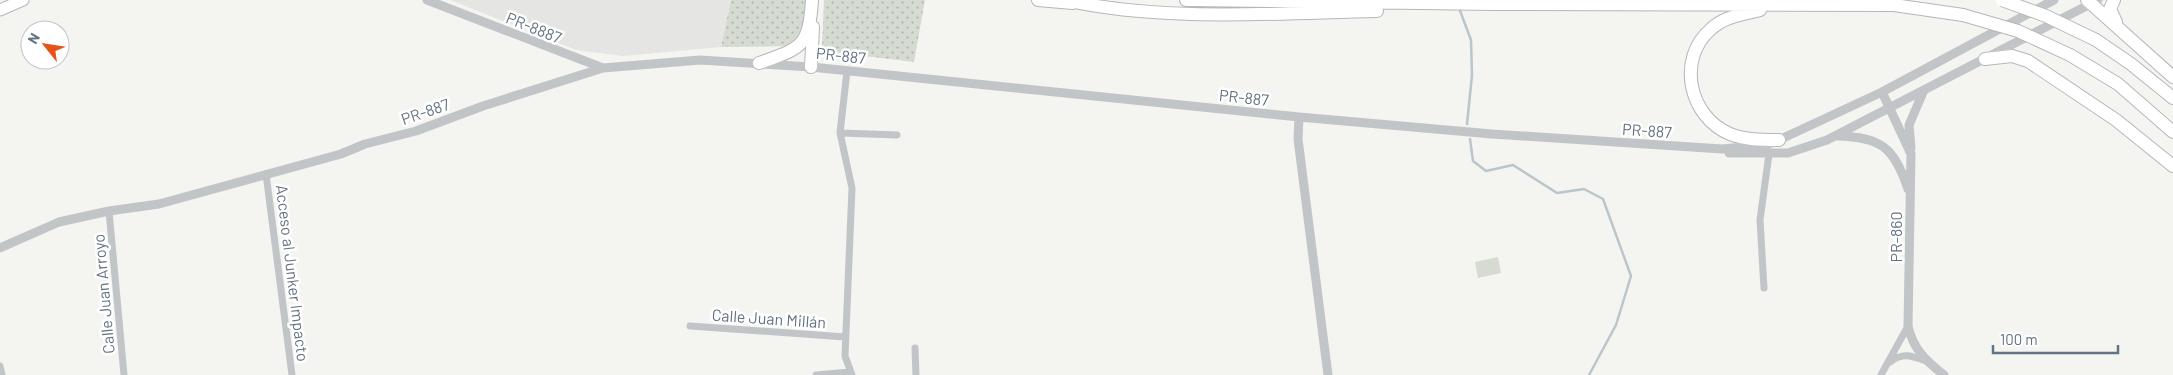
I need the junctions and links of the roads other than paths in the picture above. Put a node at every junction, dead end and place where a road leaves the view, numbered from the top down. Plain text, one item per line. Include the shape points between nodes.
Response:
1 (23, 0) edge
2 (426, 0) edge
3 (814, 0) edge
4 (1038, 0) edge
5 (1065, 0) edge
6 (1186, 0) edge
7 (2002, 0) edge
8 (2054, 0) edge
9 (2114, 0) edge
10 (2092, 1) edge
11 (1411, 3) junction
12 (1080, 4) junction
13 (1781, 5) junction
14 (0, 10) edge
15 (2120, 28) junction
16 (1985, 59) junction
17 (759, 63) junction
18 (812, 67) junction
19 (603, 68) junction
20 (847, 71) junction
21 (2173, 77) edge
22 (1924, 90) junction
23 (1882, 92) junction
24 (2173, 98) edge
25 (1889, 108) junction
26 (1299, 117) junction
27 (2173, 132) edge
28 (840, 133) junction
29 (897, 135) dead end
30 (1834, 136) junction
31 (1779, 140) junction
32 (1704, 148) junction
33 (1769, 154) junction
34 (1911, 154) junction
35 (2173, 166) edge
36 (266, 174) junction
37 (1911, 199) junction
38 (109, 211) junction
39 (0, 248) edge
40 (1764, 288) dead end
41 (690, 326) dead end
42 (1908, 326) junction
43 (845, 337) junction
44 (915, 348) dead end
45 (1928, 362) junction
46 (1888, 363) junction
47 (0, 366) edge
48 (851, 374) edge
49 (2, 375) edge
50 (124, 375) edge
51 (292, 375) edge
52 (816, 375) edge
53 (916, 375) edge
54 (1328, 375) edge
55 (1881, 375) edge
56 (1944, 375) edge

1 - 14 highway
2 - 19 street, PR-8887 / PR-8887
3 - 17 highway via 809,27 800,46
3 - 18 highway
4 - 12 highway
5 - 12 highway
6 - 11 highway
7 - 24 highway, bridge via 2046,16 2096,40
8 - 23 street, PR-887
9 - 15 highway via 2110,9
10 - 15 highway
10 - 16 street, PR-887
11 - 12 highway via 1386,11 1215,13
11 - 13 highway
13 - 27 highway, bridge via 1894,5 1964,15 2018,31 2070,55 2118,84
13 - 31 highway via 1735,15 1713,27 1698,46 1690,75 1699,107 1717,127 1741,137
15 - 21 highway
16 - 22 street, PR-887
16 - 35 highway via 2012,56 2028,61 2116,120
17 - 18 street, PR-887
17 - 19 street, PR-887 via 700,60
18 - 20 street, PR-887
19 - 36 street, PR-887 via 416,131
20 - 26 street, PR-887
20 - 28 street
22 - 25 street, PR-887
22 - 34 street via 1909,124
23 - 25 street, PR-860 / PR-860
23 - 31 street, PR-887
25 - 30 street, PR-887
25 - 34 street, PR-860 / PR-860
26 - 32 street, PR-887
26 - 54 street via 1298,139
28 - 29 street
28 - 43 street via 852,188
30 - 33 street, PR-887 via 1788,154
30 - 37 street via 1869,138 1880,142 1895,158
31 - 32 street, PR-887 via 1766,145
32 - 33 street, PR-887 via 1730,154
33 - 40 street via 1760,220
34 - 37 street, PR-860 / PR-860
36 - 38 street, PR-887 via 159,204
36 - 51 street, Acceso al Junker Impacto
37 - 42 street, PR-860 / PR-860
38 - 39 street, PR-887 via 58,222
38 - 50 street, Calle Juan Arroyo
41 - 43 street, Calle Juan Millán
42 - 45 street, PR-860 / PR-860 via 1911,340
42 - 46 street
43 - 48 street via 845,356
44 - 53 street
45 - 46 street via 1905,355 1897,356
45 - 56 street, PR-860 / PR-860
46 - 55 street
47 - 49 street
48 - 52 street

